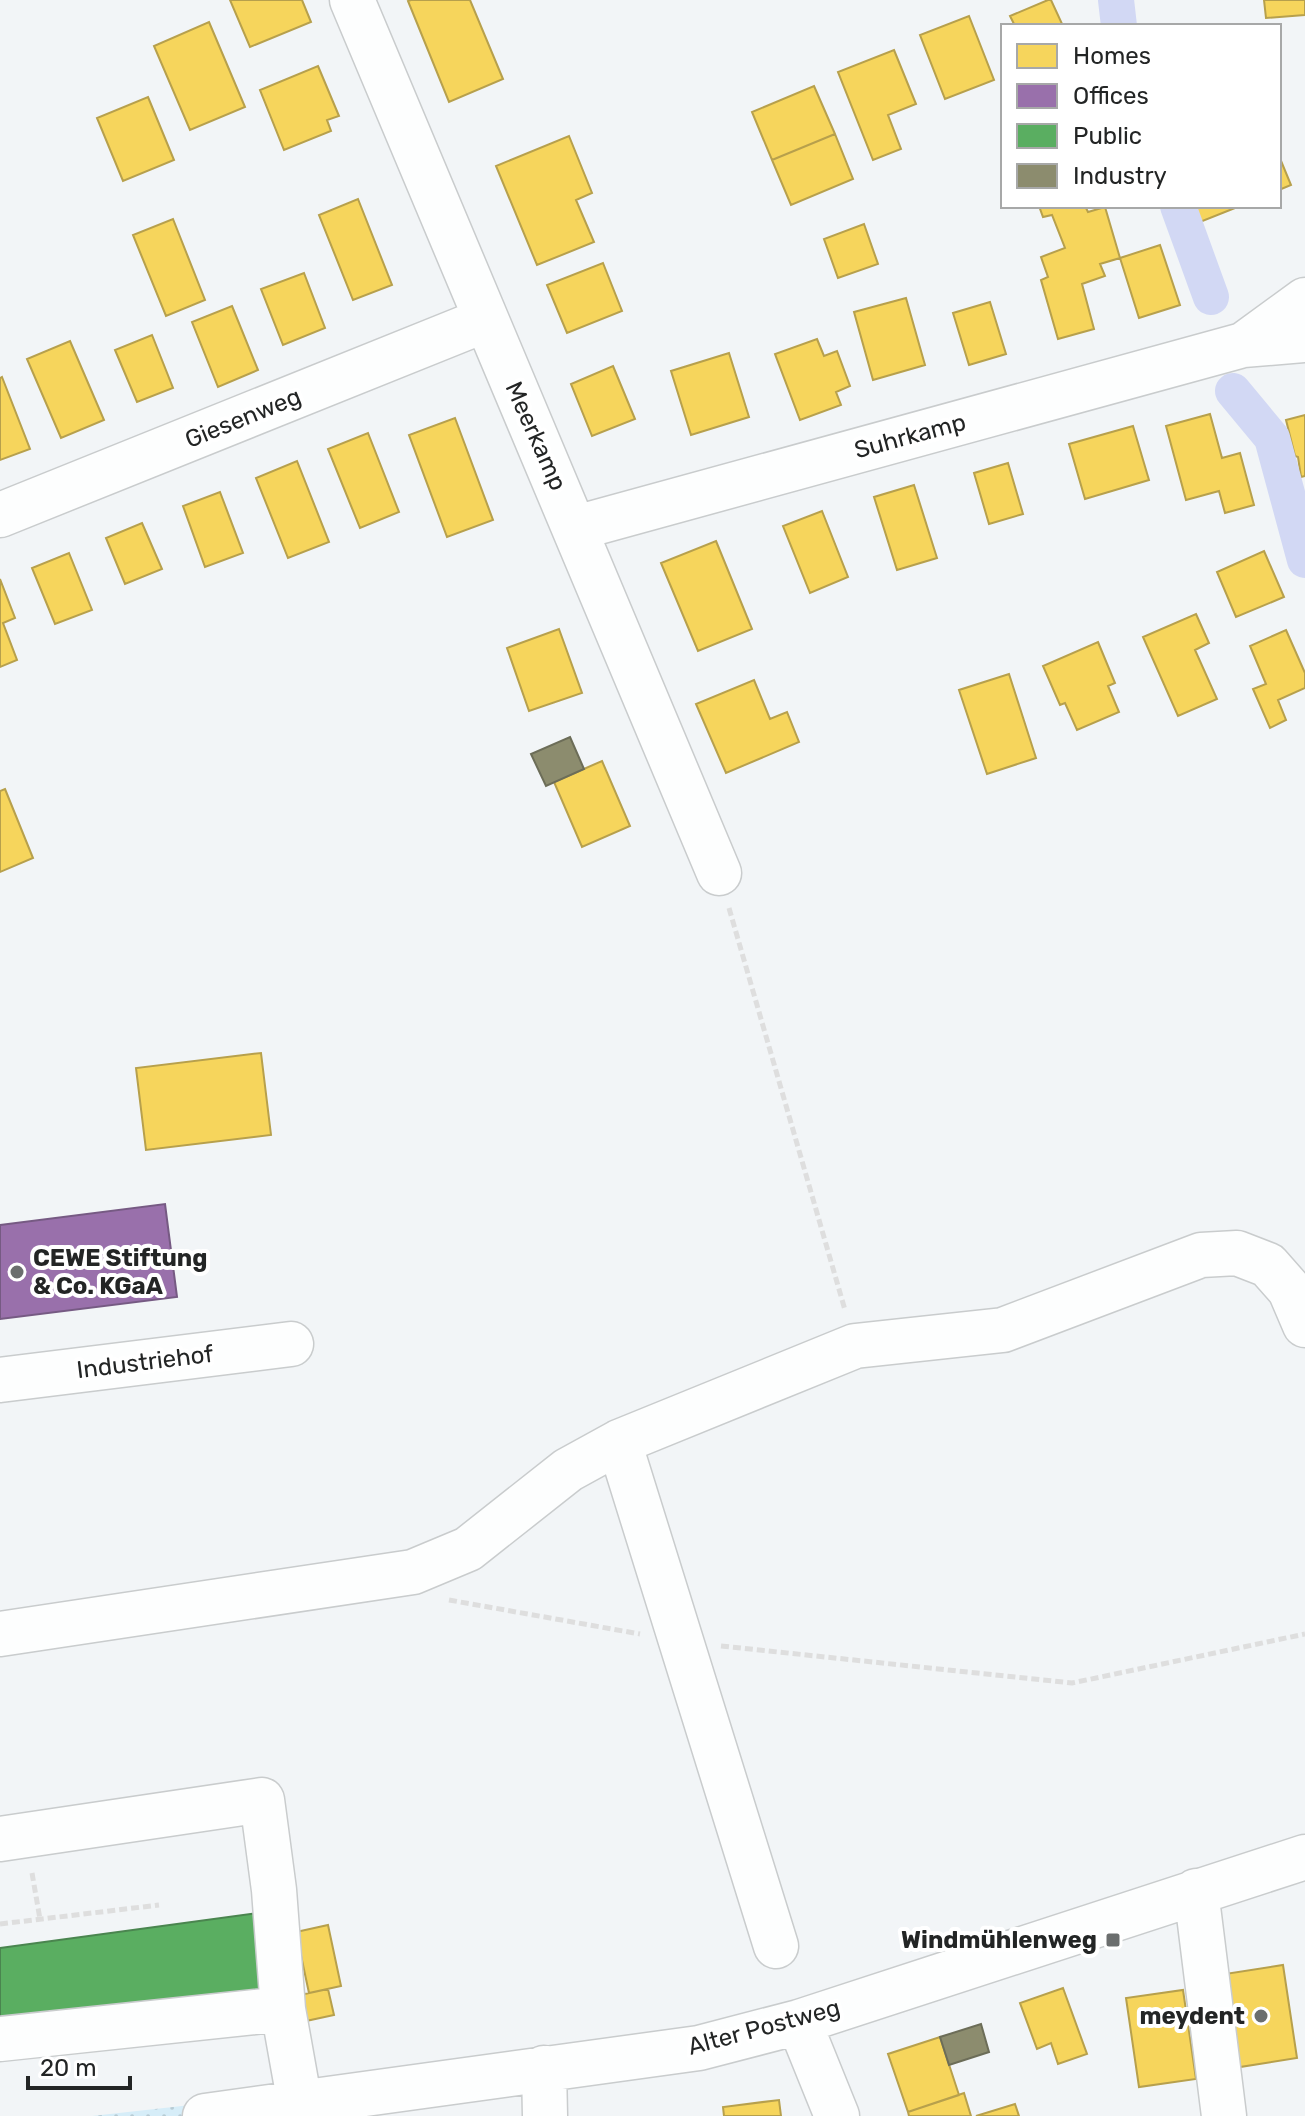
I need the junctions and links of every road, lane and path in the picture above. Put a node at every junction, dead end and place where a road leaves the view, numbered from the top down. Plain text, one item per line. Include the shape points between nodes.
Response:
1 (352, 0) edge
2 (1305, 300) edge
3 (485, 320) junction
4 (1305, 340) edge
5 (1243, 345) junction
6 (0, 515) edge
7 (576, 528) junction
8 (719, 873) joint
9 (1305, 1325) edge
10 (291, 1344) dead end
11 (855, 1346) junction
12 (0, 1380) edge
13 (619, 1442) junction
14 (437, 1598) dead end
15 (0, 1634) edge
16 (1305, 1634) edge
17 (681, 1642) junction
18 (13, 1838) edge
19 (1305, 1857) edge
20 (1196, 1891) junction
21 (159, 1905) dead end
22 (40, 1919) junction
23 (0, 1924) edge
24 (776, 1946) dead end
25 (283, 2009) junction
26 (799, 2022) junction
27 (0, 2039) edge
28 (544, 2068) junction
29 (297, 2102) junction
30 (205, 2116) edge
31 (545, 2116) edge
32 (837, 2116) edge
33 (1224, 2116) edge

1 - 3 street, Meerkamp
2 - 5 street, Suhrkamp
3 - 6 street, Giesenweg
3 - 7 street, Meerkamp
4 - 5 street, Suhrkamp
5 - 7 street, Suhrkamp
7 - 8 street, Meerkamp
8 - 11 path
9 - 11 street via 1290,1290 1268,1265 1237,1253 1201,1255 1003,1330
10 - 12 street, Industriehof
11 - 13 street
13 - 15 street via 568,1470 468,1549 413,1572
13 - 17 street
14 - 17 path
16 - 17 path via 1072,1683
17 - 24 street
18 - 22 path
18 - 25 street via 262,1800
19 - 20 street, Alter Postweg
20 - 26 street, Alter Postweg
20 - 33 street
21 - 22 path
22 - 23 path
25 - 27 street
25 - 29 street
26 - 28 street, Alter Postweg via 699,2048
26 - 32 street
28 - 29 street, Alter Postweg
28 - 31 street
29 - 30 street, Alter Postweg

